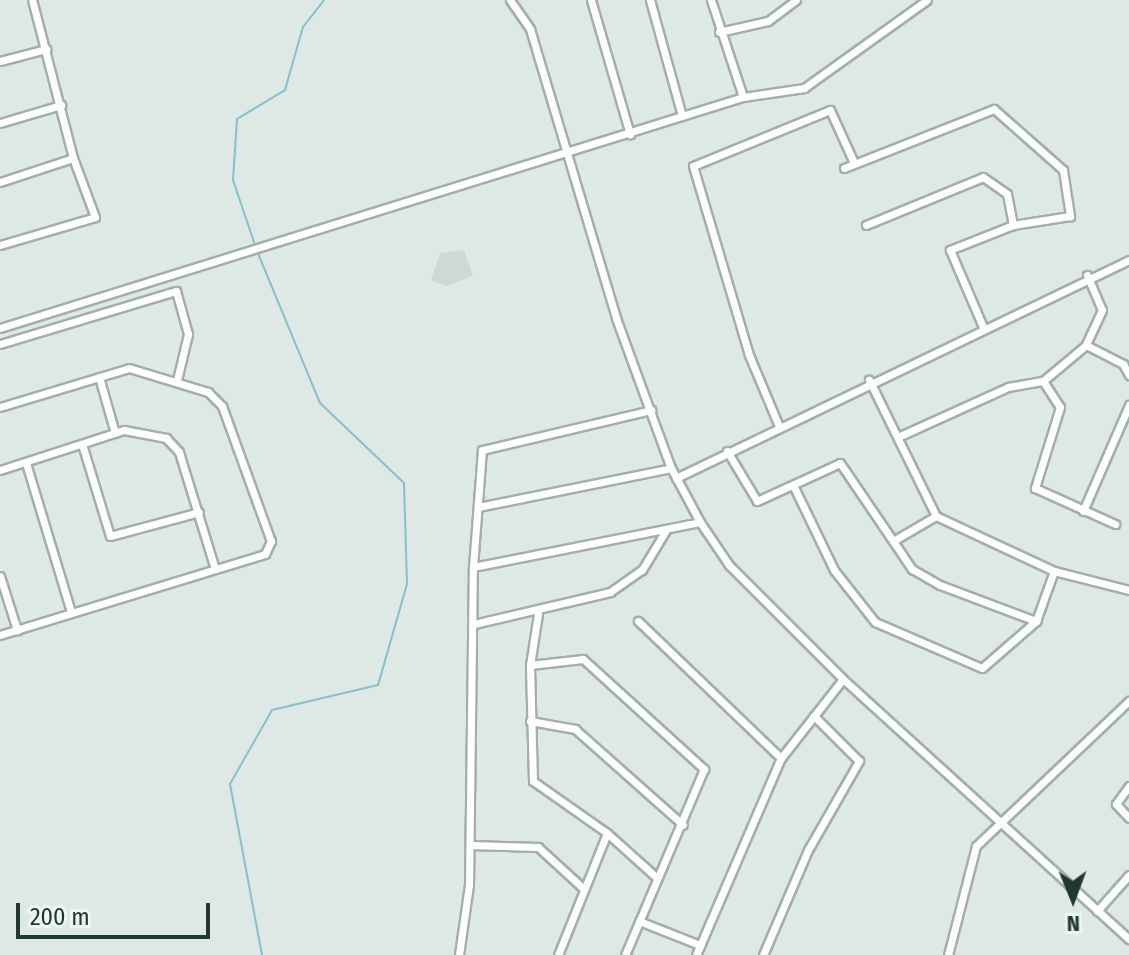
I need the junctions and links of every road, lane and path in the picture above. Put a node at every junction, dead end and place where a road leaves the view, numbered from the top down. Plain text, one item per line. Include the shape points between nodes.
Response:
1 (32, 0) edge
2 (510, 0) edge
3 (591, 0) edge
4 (650, 0) edge
5 (711, 0) edge
6 (796, 0) edge
7 (927, 0) edge
8 (719, 32) junction
9 (46, 49) junction
10 (0, 61) edge
11 (743, 97) junction
12 (61, 105) junction
13 (682, 116) junction
14 (0, 123) edge
15 (630, 134) junction
16 (565, 153) junction
17 (73, 158) junction
18 (854, 163) junction
19 (844, 168) dead end
20 (0, 182) edge
21 (866, 225) dead end
22 (1013, 225) junction
23 (0, 245) edge
24 (1129, 260) edge
25 (173, 275) junction
26 (1087, 275) junction
27 (176, 291) junction
28 (983, 327) junction
29 (0, 328) edge
30 (0, 344) edge
31 (1086, 345) junction
32 (1129, 375) edge
33 (99, 377) junction
34 (177, 380) junction
35 (869, 380) junction
36 (1043, 381) junction
37 (1129, 405) edge
38 (0, 407) edge
39 (651, 410) junction
40 (778, 424) junction
41 (115, 433) junction
42 (900, 436) junction
43 (82, 444) junction
44 (727, 451) junction
45 (26, 463) junction
46 (671, 468) junction
47 (0, 470) edge
48 (676, 478) junction
49 (793, 485) junction
50 (478, 507) junction
51 (1083, 511) junction
52 (199, 512) junction
53 (936, 516) junction
54 (700, 522) junction
55 (1115, 524) dead end
56 (666, 530) junction
57 (893, 541) junction
58 (473, 567) junction
59 (215, 569) junction
60 (1054, 571) junction
61 (0, 576) edge
62 (1129, 590) edge
63 (71, 612) junction
64 (538, 614) junction
65 (638, 621) dead end
66 (1036, 621) junction
67 (474, 624) junction
68 (17, 630) junction
69 (0, 635) edge
70 (530, 665) junction
71 (843, 679) junction
72 (1129, 701) edge
73 (814, 716) junction
74 (530, 721) junction
75 (781, 758) junction
76 (1129, 786) edge
77 (1129, 818) edge
78 (998, 819) junction
79 (683, 825) junction
80 (607, 833) junction
81 (470, 845) junction
82 (1129, 875) edge
83 (656, 877) junction
84 (584, 889) junction
85 (1097, 911) junction
86 (639, 921) junction
87 (1129, 939) edge
88 (700, 945) junction
89 (459, 955) edge
90 (558, 955) edge
91 (625, 955) edge
92 (696, 955) edge
93 (763, 955) edge
94 (948, 955) edge

1 - 9 street
2 - 16 street via 530,29
3 - 15 street
4 - 13 street
5 - 8 street
6 - 8 street via 768,21
7 - 11 street via 804,88
8 - 11 street
9 - 10 street
9 - 12 street
11 - 13 street
12 - 14 street
12 - 17 street
13 - 15 street
15 - 16 street
16 - 25 street
16 - 39 street
17 - 20 street
17 - 23 street via 95,217
18 - 19 street
18 - 22 street via 981,112 1005,113 1063,170 1071,211 1064,219
18 - 40 street via 830,110 693,166 749,355
21 - 22 street via 983,177 1007,194
22 - 28 street via 950,250
24 - 26 street
25 - 27 street
25 - 29 street
26 - 28 street
26 - 31 street via 1102,310
27 - 30 street
27 - 34 street via 188,334
28 - 35 street
31 - 32 street via 1123,364
31 - 36 street
33 - 34 street via 129,368
33 - 38 street
33 - 41 street
34 - 59 street via 222,406 270,536 265,554
35 - 40 street
35 - 42 street
36 - 42 street via 1008,387
36 - 51 street via 1057,392 1060,407 1035,488
37 - 51 street
39 - 46 street
39 - 50 street via 488,446
40 - 44 street
41 - 43 street
41 - 52 street via 142,430 172,443
42 - 53 street
43 - 45 street
43 - 52 street via 110,536
44 - 48 street
44 - 49 street via 757,501
45 - 47 street
45 - 63 street
46 - 48 street
46 - 50 street
48 - 54 street
49 - 57 street via 849,466
49 - 66 street via 834,570 875,622 982,668
50 - 58 street
51 - 55 street
52 - 59 street
53 - 57 street
53 - 60 street
54 - 56 street
54 - 71 street via 729,565
56 - 58 street
56 - 64 street via 642,570 610,592
57 - 66 street via 912,569 940,585
58 - 67 street
59 - 63 street
60 - 62 street
60 - 66 street
61 - 68 street
63 - 68 street
64 - 67 street
64 - 70 street
65 - 75 street
67 - 81 street
68 - 69 street
70 - 74 street
70 - 79 street via 592,661 702,764
71 - 73 street
71 - 78 street
72 - 78 street
73 - 75 street
73 - 93 street via 859,761 808,850
74 - 79 street via 575,729
74 - 80 street via 533,781
75 - 88 street
76 - 77 street via 1116,804
78 - 85 street
78 - 94 street via 976,846
79 - 83 street
80 - 83 street
80 - 84 street
81 - 84 street via 538,847
81 - 89 street
82 - 85 street
83 - 86 street
84 - 90 street
85 - 87 street
86 - 88 street
86 - 91 street
88 - 92 street

